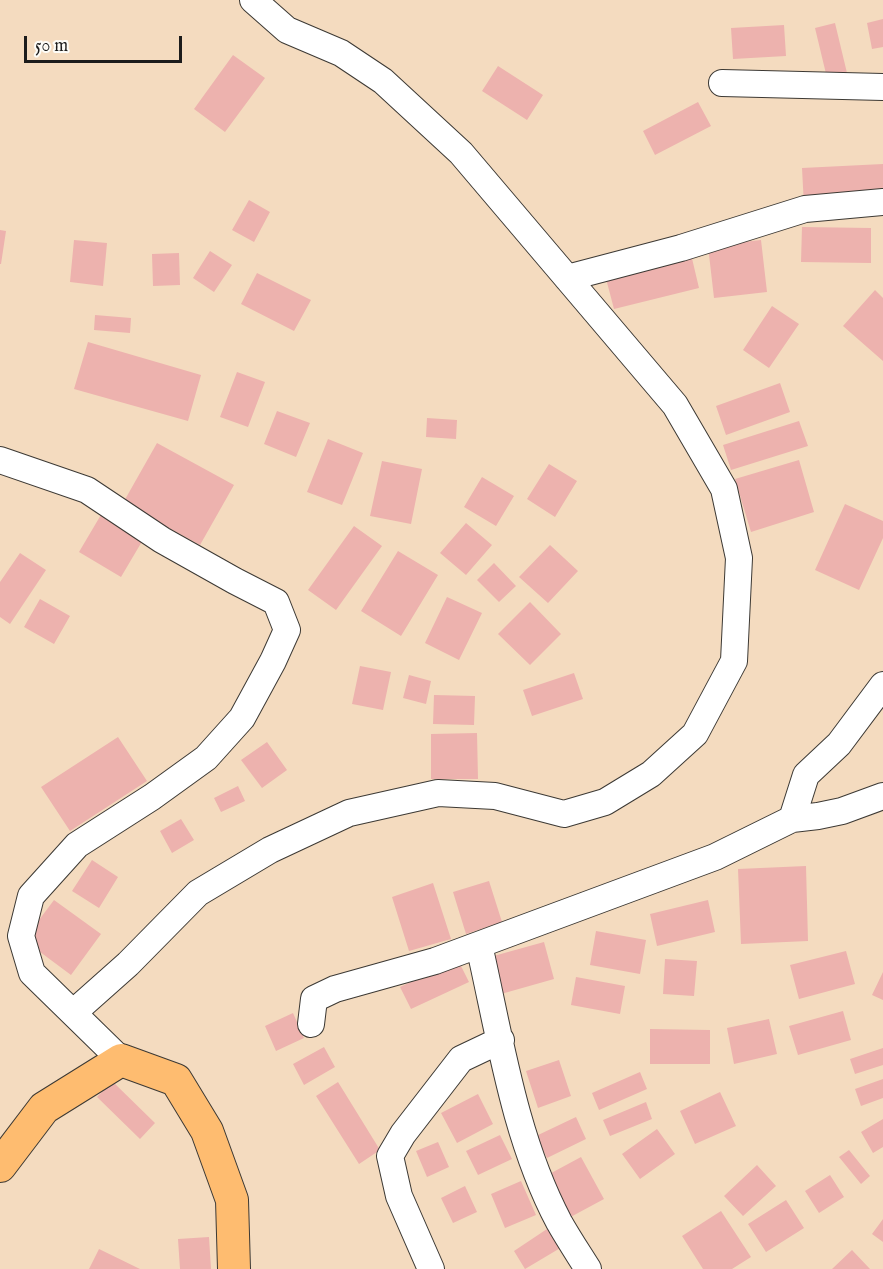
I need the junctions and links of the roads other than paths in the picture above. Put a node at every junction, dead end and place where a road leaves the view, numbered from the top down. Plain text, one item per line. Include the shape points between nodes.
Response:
1 (253, 0) edge
2 (722, 82) dead end
3 (883, 87) edge
4 (883, 202) edge
5 (567, 278) junction
6 (0, 460) edge
7 (883, 685) edge
8 (883, 796) edge
9 (792, 819) junction
10 (479, 945) junction
11 (74, 1012) junction
12 (311, 1024) dead end
13 (501, 1040) junction
14 (121, 1060) junction
15 (0, 1166) edge
16 (234, 1269) edge
17 (431, 1269) edge
18 (588, 1269) edge

1 - 5 street via 288,30 341,53 383,81 460,153
2 - 3 street
4 - 5 street via 805,209
5 - 11 street via 675,405 724,489 739,558 734,661 695,734 633,786 605,802 564,814 495,796 438,793 349,813 270,850 198,893
6 - 11 street via 87,490 162,540 276,602 287,630 242,718 206,758 77,845 31,896 21,936 32,973
7 - 9 street via 839,744 806,775
8 - 9 street via 842,811
9 - 10 street via 715,857
10 - 12 street via 335,989 314,999
10 - 13 street
11 - 14 street
13 - 17 street via 461,1059 390,1156 399,1196
13 - 18 street via 515,1106 534,1165 559,1221
14 - 15 main road via 44,1108
14 - 16 main road via 176,1080 207,1131 232,1200

